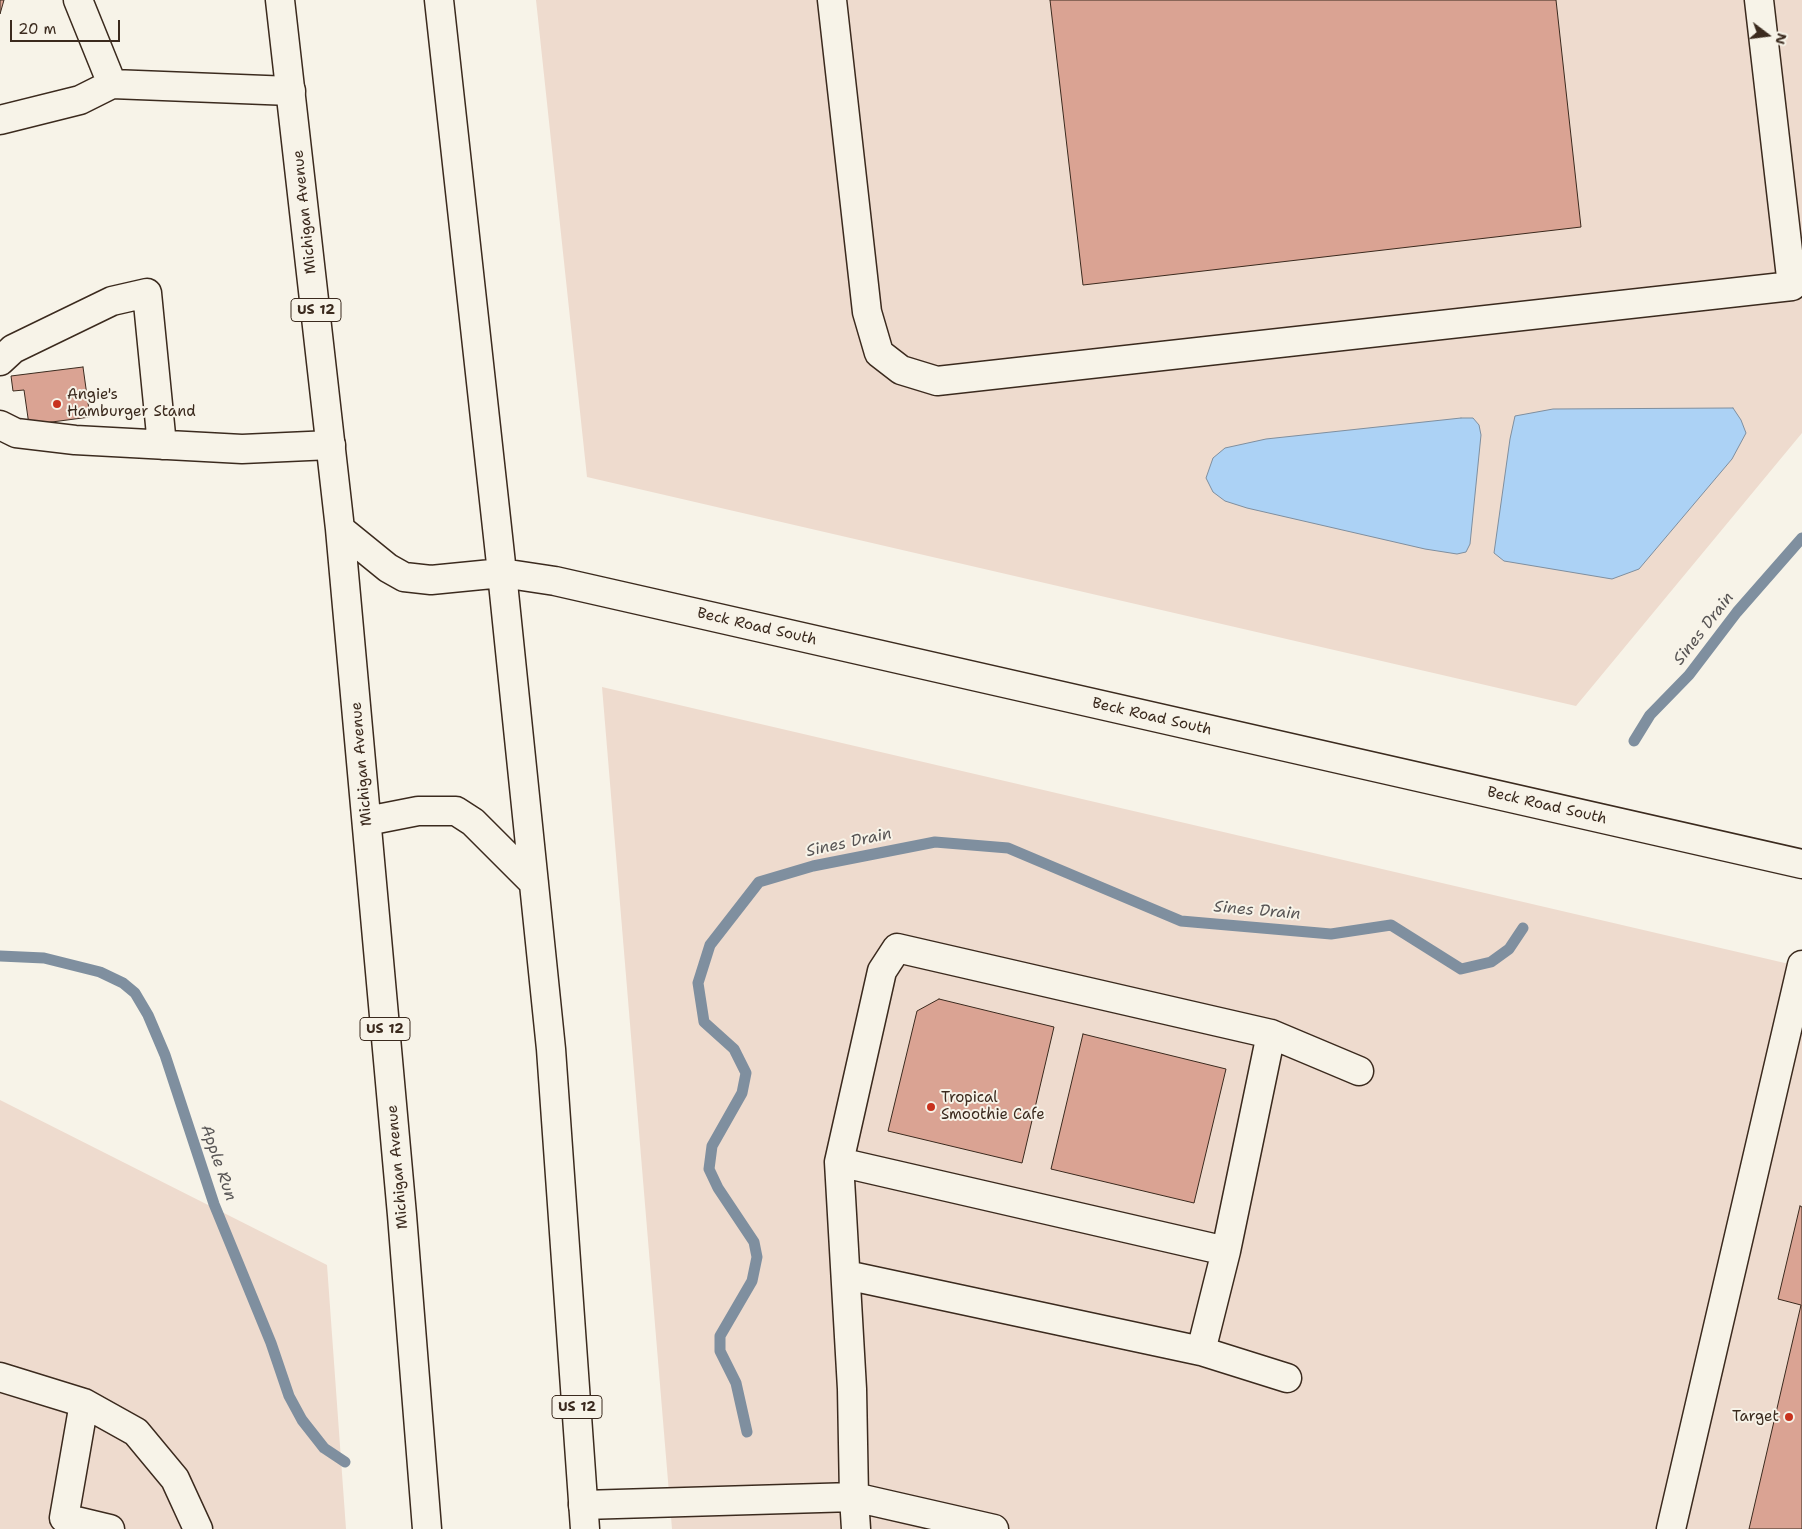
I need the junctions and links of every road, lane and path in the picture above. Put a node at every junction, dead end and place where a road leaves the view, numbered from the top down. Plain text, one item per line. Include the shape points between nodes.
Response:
1 (78, 0) edge
2 (280, 0) edge
3 (439, 0) edge
4 (832, 0) edge
5 (1759, 0) edge
6 (112, 84) junction
7 (291, 91) junction
8 (0, 120) edge
9 (0, 361) edge
10 (0, 425) edge
11 (162, 445) junction
12 (331, 445) junction
13 (340, 529) junction
14 (502, 573) junction
15 (367, 821) junction
16 (1802, 864) edge
17 (534, 883) junction
18 (1802, 964) edge
19 (1271, 1034) junction
20 (1359, 1071) dead end
21 (839, 1162) junction
22 (1226, 1251) junction
23 (846, 1275) junction
24 (1201, 1351) junction
25 (0, 1377) edge
26 (1287, 1378) dead end
27 (84, 1403) junction
28 (854, 1497) junction
29 (584, 1517) edge
30 (63, 1524) edge
31 (110, 1529) edge
32 (198, 1529) edge
33 (427, 1529) edge
34 (856, 1529) edge
35 (994, 1529) edge
36 (1671, 1529) edge

1 - 6 main road
2 - 7 main road, Michigan Avenue / US 12
3 - 14 main road, US 12
4 - 5 main road via 867,312 878,353 901,370 937,381 1792,286
6 - 7 main road
6 - 8 main road via 80,100
7 - 12 main road, Michigan Avenue / US 12
9 - 11 main road via 13,349 112,301 147,292
10 - 11 main road via 16,433
11 - 12 main road via 242,449
12 - 13 main road, Michigan Avenue / US 12
13 - 14 main road, Beck Road South via 404,577 431,580
13 - 15 main road, Michigan Avenue / US 12
14 - 16 main road, Beck Road South via 587,588
14 - 17 main road, US 12
15 - 17 main road via 434,810 456,811 473,822
15 - 33 main road, Michigan Avenue / US 12
17 - 29 main road, US 12 via 551,1049
18 - 36 main road
19 - 20 main road
19 - 21 main road via 897,948 882,971
19 - 22 main road
21 - 22 main road
21 - 23 main road
22 - 24 main road
23 - 24 main road
23 - 28 main road
24 - 26 main road
25 - 27 main road
27 - 30 main road
27 - 32 main road via 136,1432 175,1479
28 - 29 main road
28 - 34 main road
28 - 35 main road
30 - 31 main road

